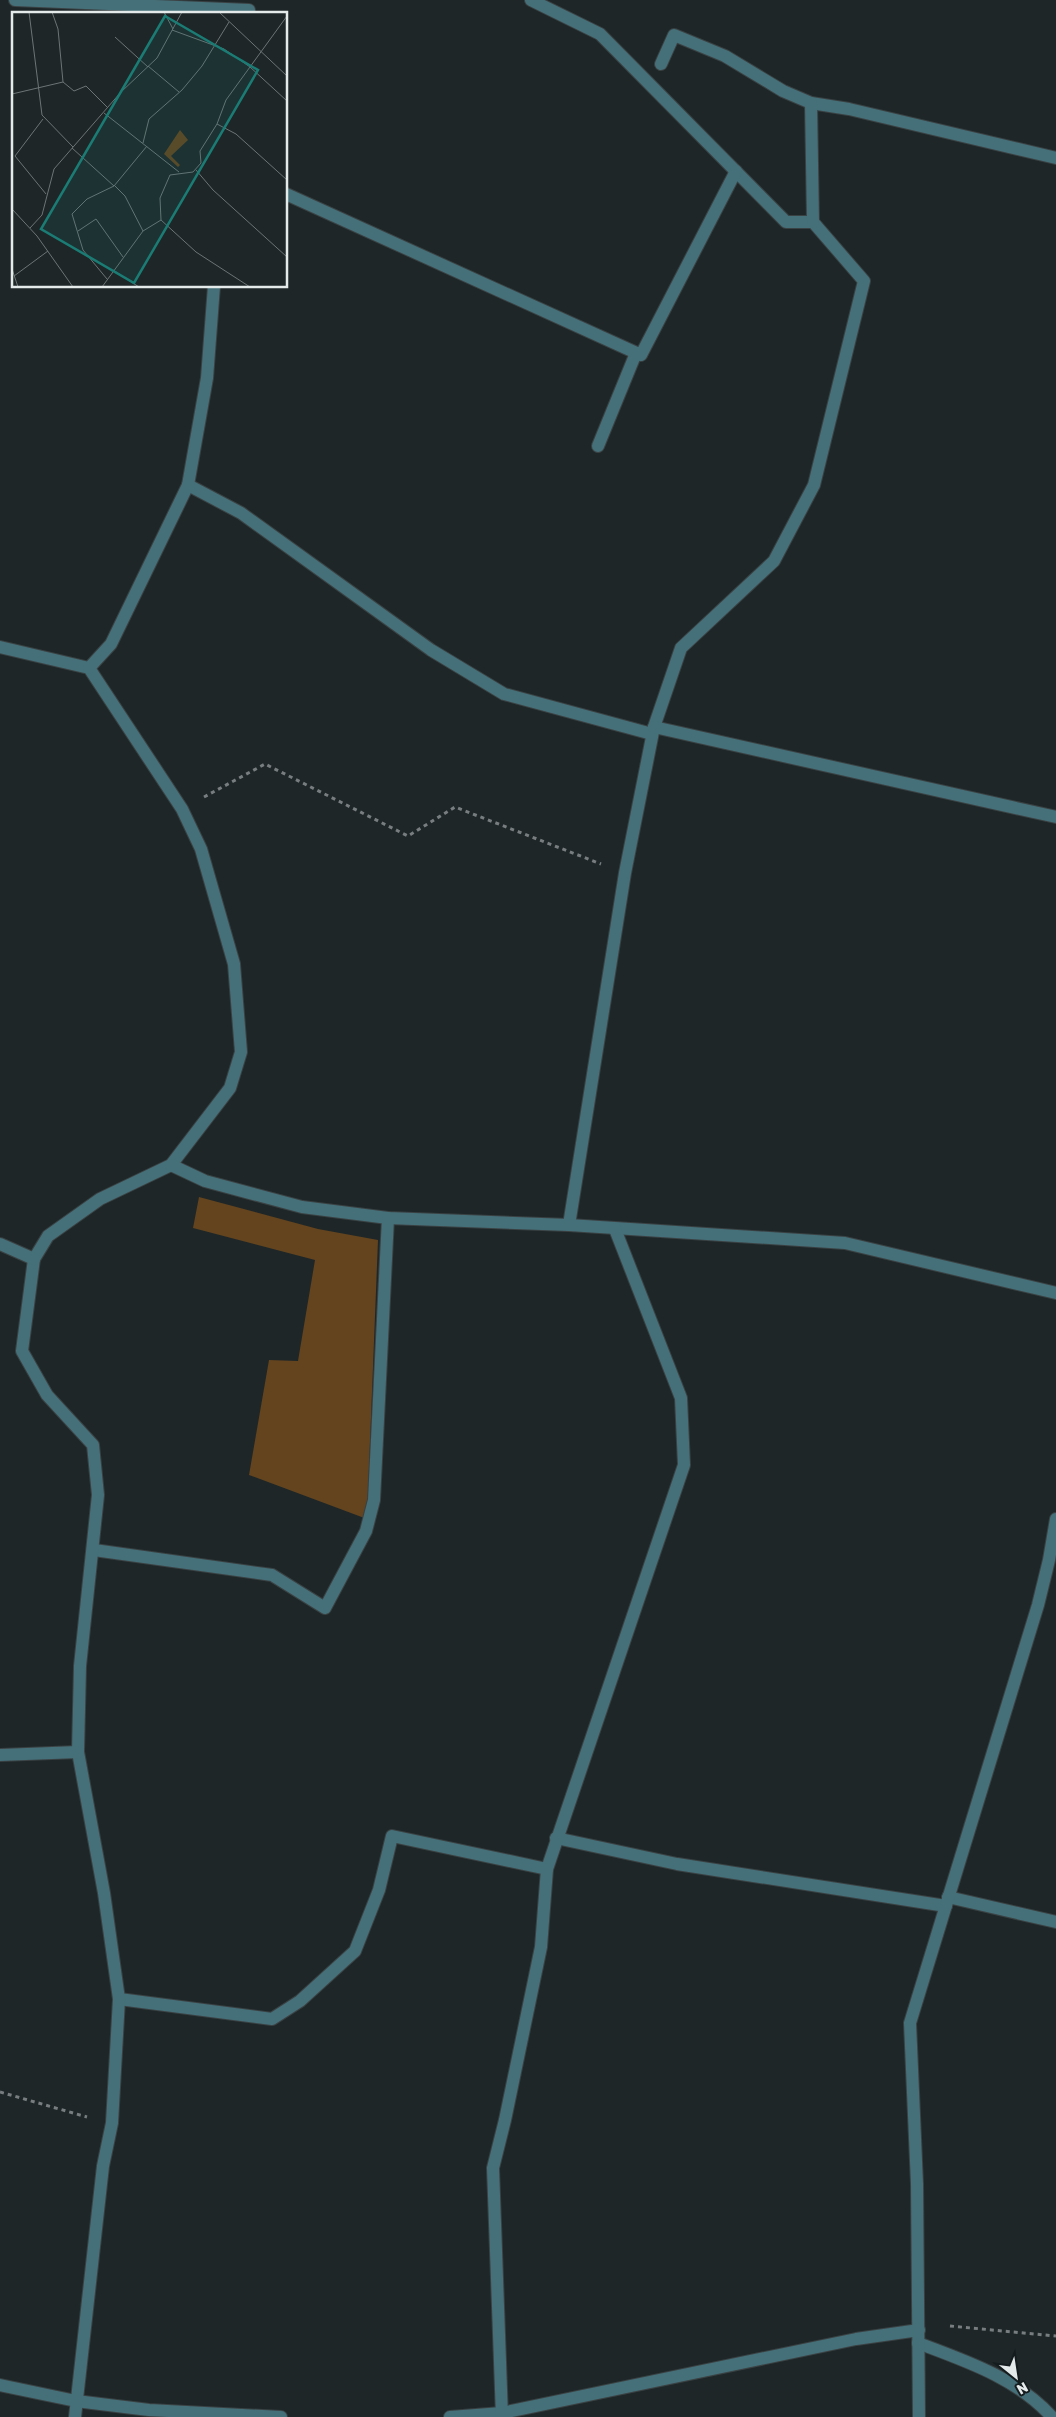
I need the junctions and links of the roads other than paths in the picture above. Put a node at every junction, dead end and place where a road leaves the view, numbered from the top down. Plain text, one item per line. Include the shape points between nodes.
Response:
1 (15, 0) edge
2 (531, 0) edge
3 (249, 8) edge
4 (661, 64) dead end
5 (811, 103) junction
6 (1056, 158) edge
7 (736, 172) junction
8 (288, 195) edge
9 (813, 222) junction
10 (214, 288) edge
11 (636, 353) junction
12 (598, 446) dead end
13 (188, 485) junction
14 (0, 647) edge
15 (89, 668) junction
16 (653, 731) junction
17 (1056, 817) edge
18 (172, 1166) junction
19 (388, 1218) junction
20 (569, 1225) junction
21 (615, 1229) junction
22 (0, 1244) edge
23 (34, 1259) junction
24 (1056, 1292) edge
25 (1056, 1519) edge
26 (94, 1550) junction
27 (1053, 1561) edge
28 (78, 1752) junction
29 (0, 1754) edge
30 (556, 1838) junction
31 (547, 1869) junction
32 (947, 1902) junction
33 (1056, 1922) edge
34 (119, 1999) junction
35 (918, 2330) junction
36 (918, 2343) junction
37 (0, 2385) edge
38 (76, 2401) junction
39 (502, 2415) edge
40 (75, 2417) edge
41 (281, 2417) edge
42 (450, 2417) edge
43 (919, 2417) edge
44 (1052, 2417) edge

1 - 3 street
2 - 7 street via 600,34
4 - 5 street via 674,35 725,56
5 - 6 street
5 - 9 street
7 - 9 street via 786,222
7 - 11 street via 641,355
8 - 11 street
9 - 16 street via 864,281 814,486 774,561 681,648
10 - 13 street via 207,378
11 - 12 street
13 - 15 street via 111,644
13 - 16 street via 241,513 431,650 504,694
14 - 15 street
15 - 18 street via 182,809 201,848 234,964 241,1052 230,1088
16 - 17 street
16 - 20 street via 625,873
18 - 19 street via 205,1181 302,1207
18 - 23 street via 100,1199 48,1236
19 - 20 street
19 - 26 street via 374,1500 366,1531 325,1608 272,1575
20 - 21 street
21 - 24 street via 845,1243
21 - 30 street via 681,1398 684,1465
22 - 23 street
23 - 26 street via 22,1351 47,1396 92,1445 98,1495
25 - 27 street
26 - 28 street via 80,1666
27 - 32 street
28 - 29 street
28 - 34 street via 104,1893
30 - 31 street
30 - 32 street via 677,1864
31 - 34 street via 392,1836 379,1890 355,1951 300,2001 272,2019
31 - 39 street via 541,1947 493,2168
32 - 33 street
32 - 35 street via 910,2023 917,2184
34 - 38 street via 112,2124 103,2166
35 - 36 street
35 - 39 street via 856,2339
36 - 43 street
36 - 44 street via 979,2366 1036,2399
37 - 38 street
38 - 40 street
38 - 41 street via 149,2410
39 - 42 street

